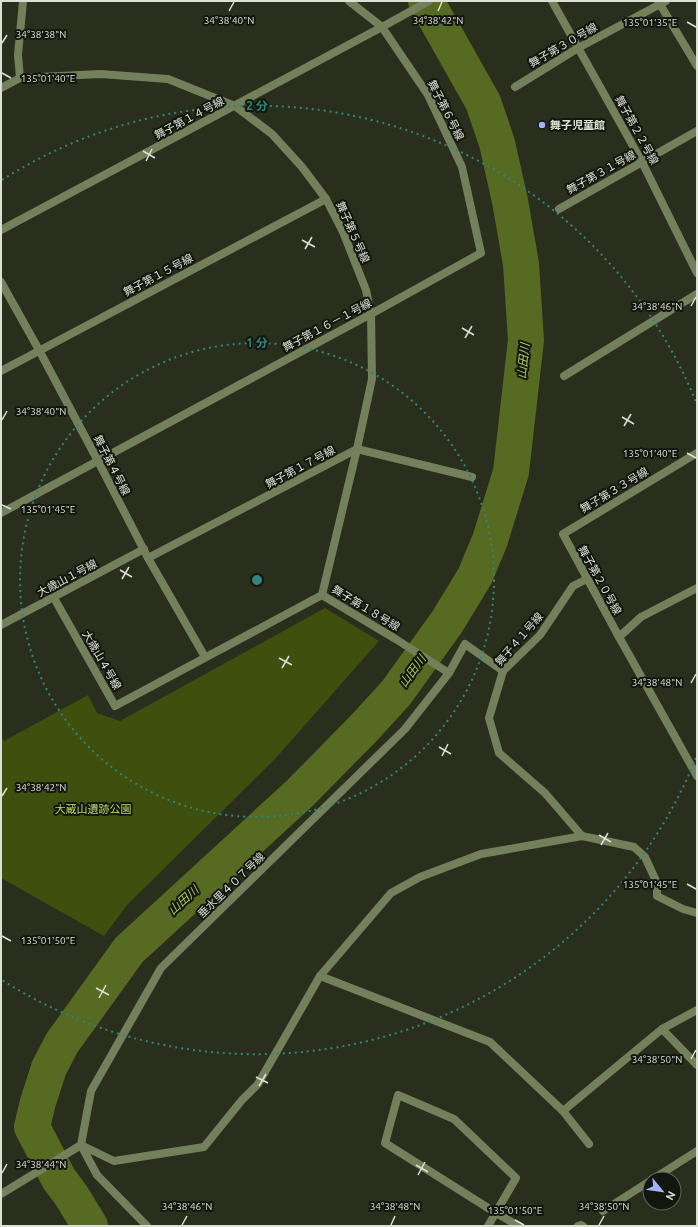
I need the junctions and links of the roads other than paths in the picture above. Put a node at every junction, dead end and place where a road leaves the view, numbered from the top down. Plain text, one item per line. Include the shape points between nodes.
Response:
1 (23, 1) edge
2 (349, 1) edge
3 (429, 1) edge
4 (552, 1) edge
5 (661, 2) edge
6 (382, 27) junction
7 (578, 48) junction
8 (697, 66) edge
9 (20, 78) junction
10 (515, 87) dead end
11 (1, 88) edge
12 (235, 106) junction
13 (697, 132) edge
14 (642, 162) junction
15 (326, 199) junction
16 (559, 209) dead end
17 (1, 230) edge
18 (481, 253) joint
19 (697, 273) edge
20 (1, 282) edge
21 (697, 294) edge
22 (371, 314) junction
23 (40, 350) junction
24 (1, 371) edge
25 (564, 376) dead end
26 (357, 449) junction
27 (697, 453) edge
28 (98, 461) junction
29 (472, 477) dead end
30 (1, 513) edge
31 (563, 534) joint
32 (144, 549) junction
33 (148, 558) junction
34 (587, 579) junction
35 (697, 588) edge
36 (322, 595) junction
37 (54, 598) junction
38 (1, 625) edge
39 (619, 637) junction
40 (205, 657) junction
41 (503, 671) junction
42 (450, 673) junction
43 (697, 776) edge
44 (582, 836) junction
45 (697, 912) edge
46 (320, 976) junction
47 (697, 1010) edge
48 (662, 1029) junction
49 (697, 1065) edge
50 (563, 1110) junction
51 (589, 1144) dead end
52 (81, 1145) junction
53 (697, 1151) edge
54 (666, 1171) edge
55 (642, 1186) edge
56 (1, 1194) edge
57 (603, 1211) dead end
58 (496, 1213) junction
59 (147, 1226) edge
60 (488, 1226) edge
61 (519, 1226) edge
62 (578, 1226) edge
63 (583, 1226) edge

1 - 9 street via 18,55
2 - 6 street, 舞子第６号線
3 - 6 street, 舞子第１４号線
4 - 7 street, 舞子第２２号線
5 - 7 street, 舞子第３０号線
5 - 8 street
6 - 12 street, 舞子第１４号線
6 - 18 street, 舞子第６号線 via 428,95 462,167
7 - 10 street, 舞子第３０号線
7 - 14 street, 舞子第２２号線
9 - 11 street
9 - 12 street, 舞子第５号線 via 100,74 168,79
12 - 15 street, 舞子第５号線 via 272,134
12 - 17 street, 舞子第１４号線
13 - 14 street, 舞子第３１号線
14 - 16 street, 舞子第３１号線
14 - 19 street, 舞子第２２号線
15 - 22 street, 舞子第５号線 via 343,232 366,290
15 - 23 street, 舞子第１５号線
18 - 22 street, 舞子第１６－１号線
20 - 23 street, 舞子第４号線
21 - 25 street
22 - 26 street, 舞子第５号線 via 372,379
22 - 28 street, 舞子第１６－１号線
23 - 24 street, 舞子第１５号線
23 - 28 street, 舞子第４号線
26 - 29 street
26 - 33 street, 舞子第１７号線
26 - 36 street, 舞子第５号線
27 - 31 street, 舞子第３３号線
28 - 30 street, 舞子第１６－１号線
28 - 32 street, 舞子第４号線
31 - 34 street, 舞子第２０号線
32 - 33 street, 舞子第４号線
32 - 37 street, 大歳山１号線
33 - 40 street, 舞子第４号線
34 - 39 street, 舞子第２０号線
34 - 41 street, 舞子４１号線 via 573,586 540,635
35 - 39 street via 641,617
36 - 40 street, 舞子第１８号線
36 - 42 street, 舞子第１８号線
37 - 38 street, 大歳山１号線
37 - 40 street, 大歳山４号線 via 115,706
39 - 43 street, 舞子第２０号線
41 - 42 street, 垂水里４０７号線 via 465,644
41 - 44 street, 舞子４１号線 via 489,718 499,752 545,793
42 - 52 street, 垂水里４０７号線 via 405,729 161,968 91,1091
44 - 45 street via 634,847 644,856 651,870 657,883 657,896 683,909
44 - 46 street via 481,854 420,877 391,893
46 - 50 street via 490,1042
46 - 52 street via 258,1084 204,1147 114,1161
47 - 48 street
48 - 49 street
48 - 50 street
50 - 51 street
52 - 56 street
52 - 59 street via 97,1175
53 - 54 street
55 - 57 street
58 - 58 street via 516,1178 454,1119 398,1095 385,1143
58 - 60 street
58 - 61 street
62 - 63 street

